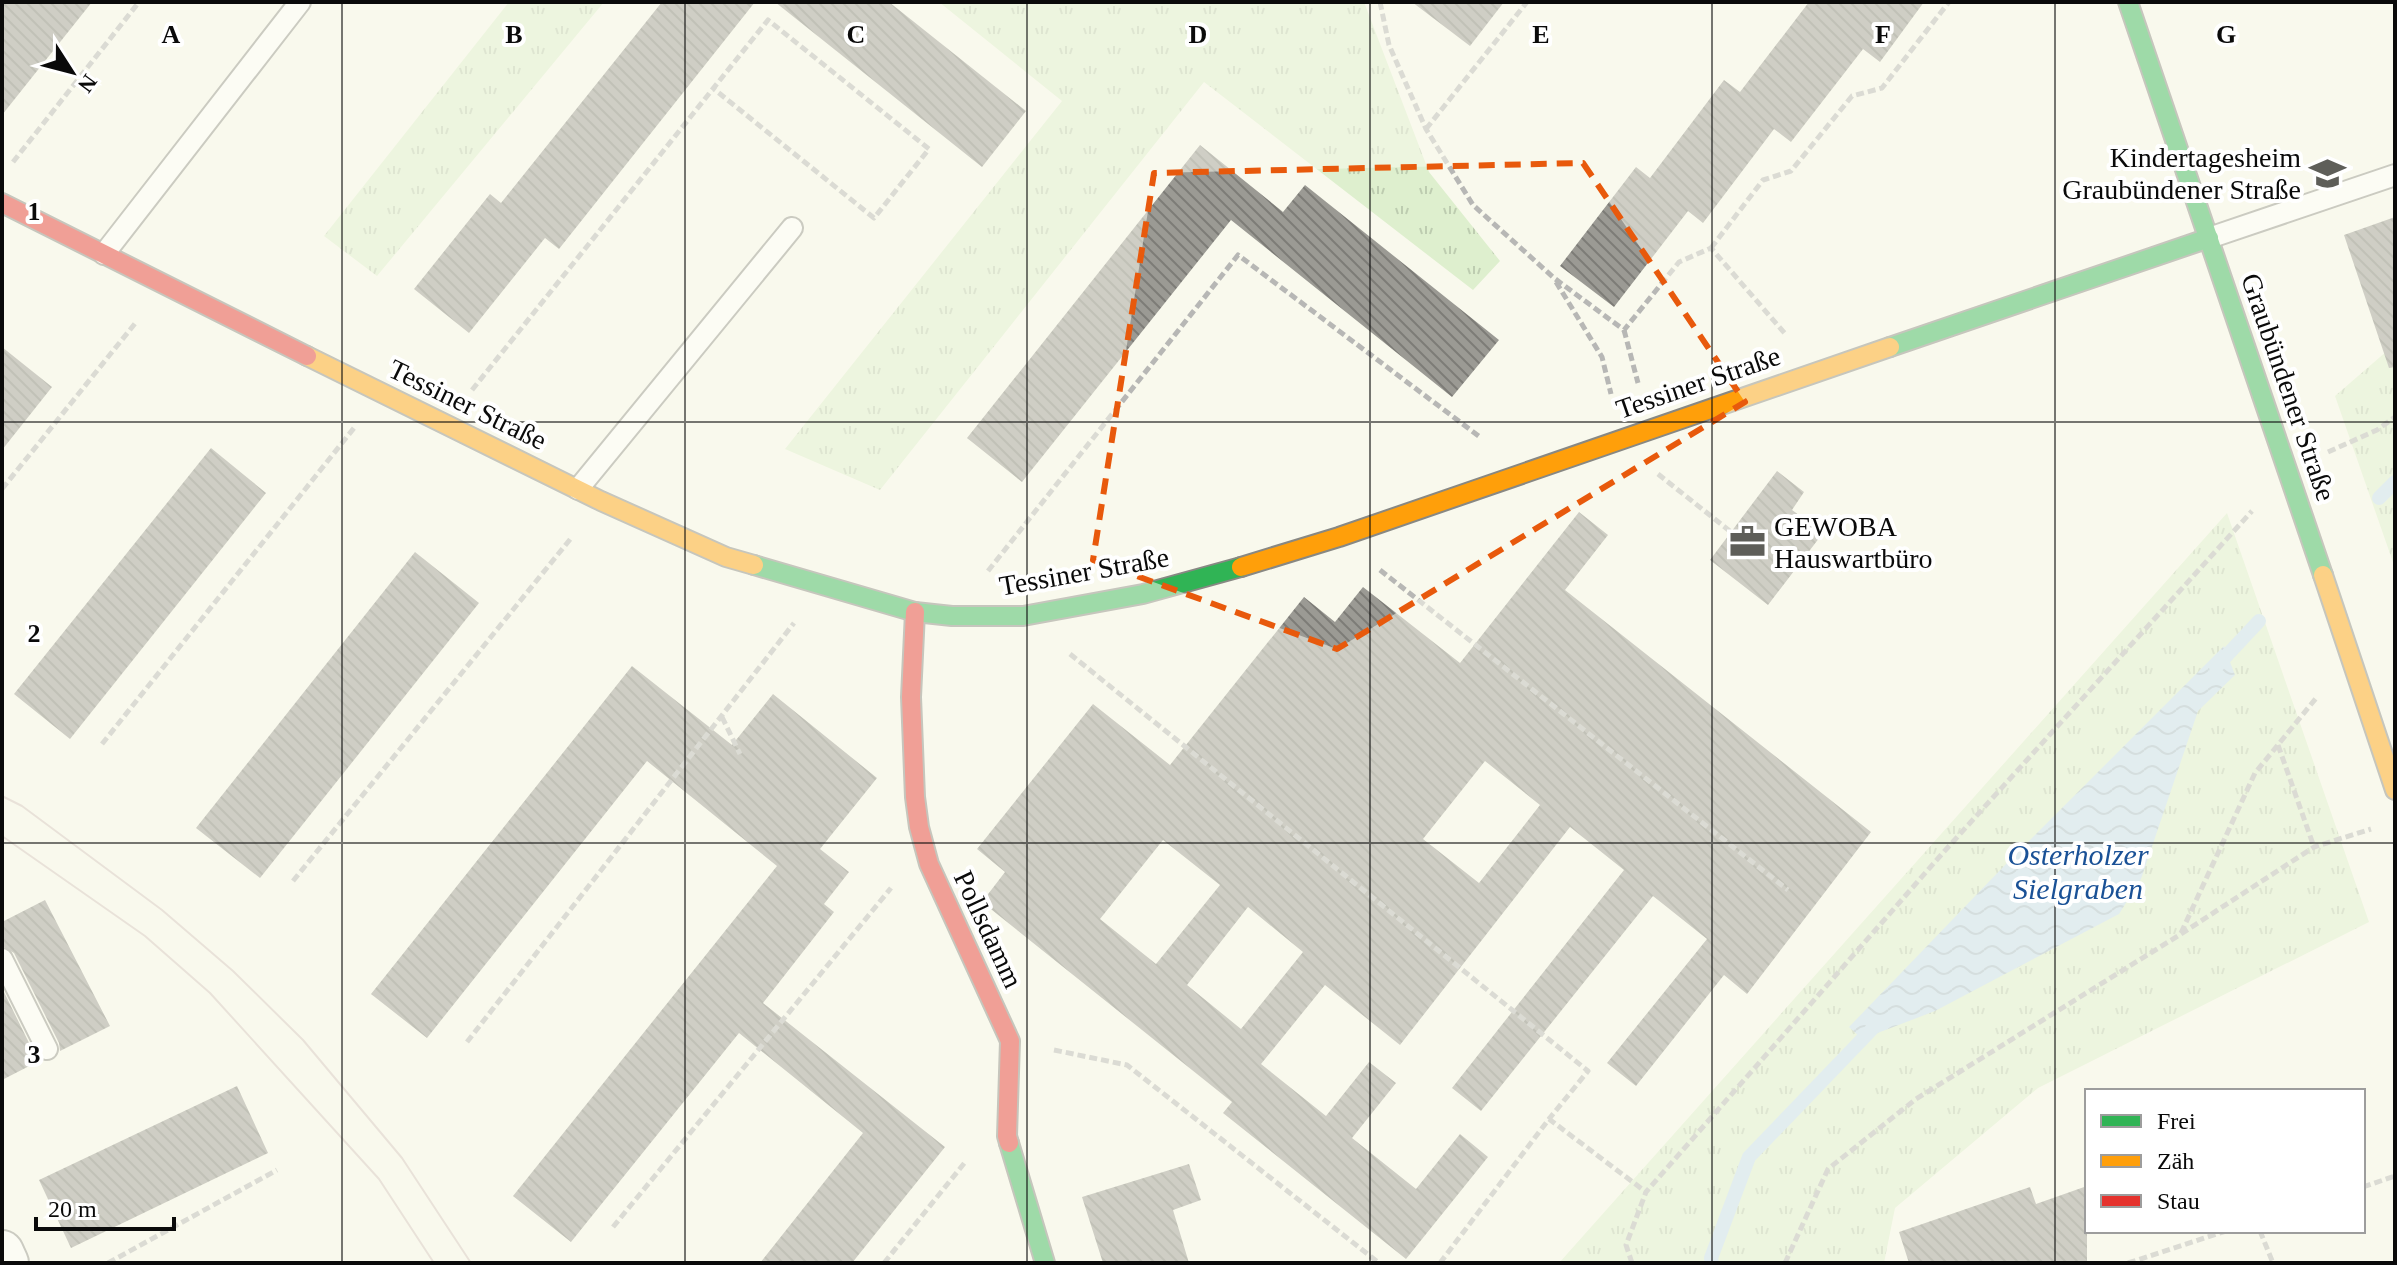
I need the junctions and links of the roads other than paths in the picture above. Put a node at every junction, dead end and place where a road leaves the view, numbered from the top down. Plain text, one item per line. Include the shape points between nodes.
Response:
1 (300, 2) edge
2 (2128, 2) edge
3 (2395, 175) edge
4 (2, 203) edge
5 (792, 228) dead end
6 (2209, 238) junction
7 (104, 254) junction
8 (578, 489) junction
9 (915, 612) junction
10 (2395, 790) edge
11 (2, 959) edge
12 (47, 1049) dead end
13 (2, 1252) edge
14 (7, 1263) edge
15 (1045, 1263) edge

1 - 7 lane
2 - 6 street, Graubündener Straße
3 - 6 lane
4 - 7 street, Tessiner Straße
5 - 8 lane
6 - 9 street, Tessiner Straße via 1339,537 1143,594 1023,616
6 - 10 street, Graubündener Straße
7 - 8 street, Tessiner Straße
8 - 9 street, Tessiner Straße via 726,557
9 - 15 street, Pollsdamm via 915,797 929,864 1010,1041 1007,1136
11 - 12 lane
13 - 14 street

